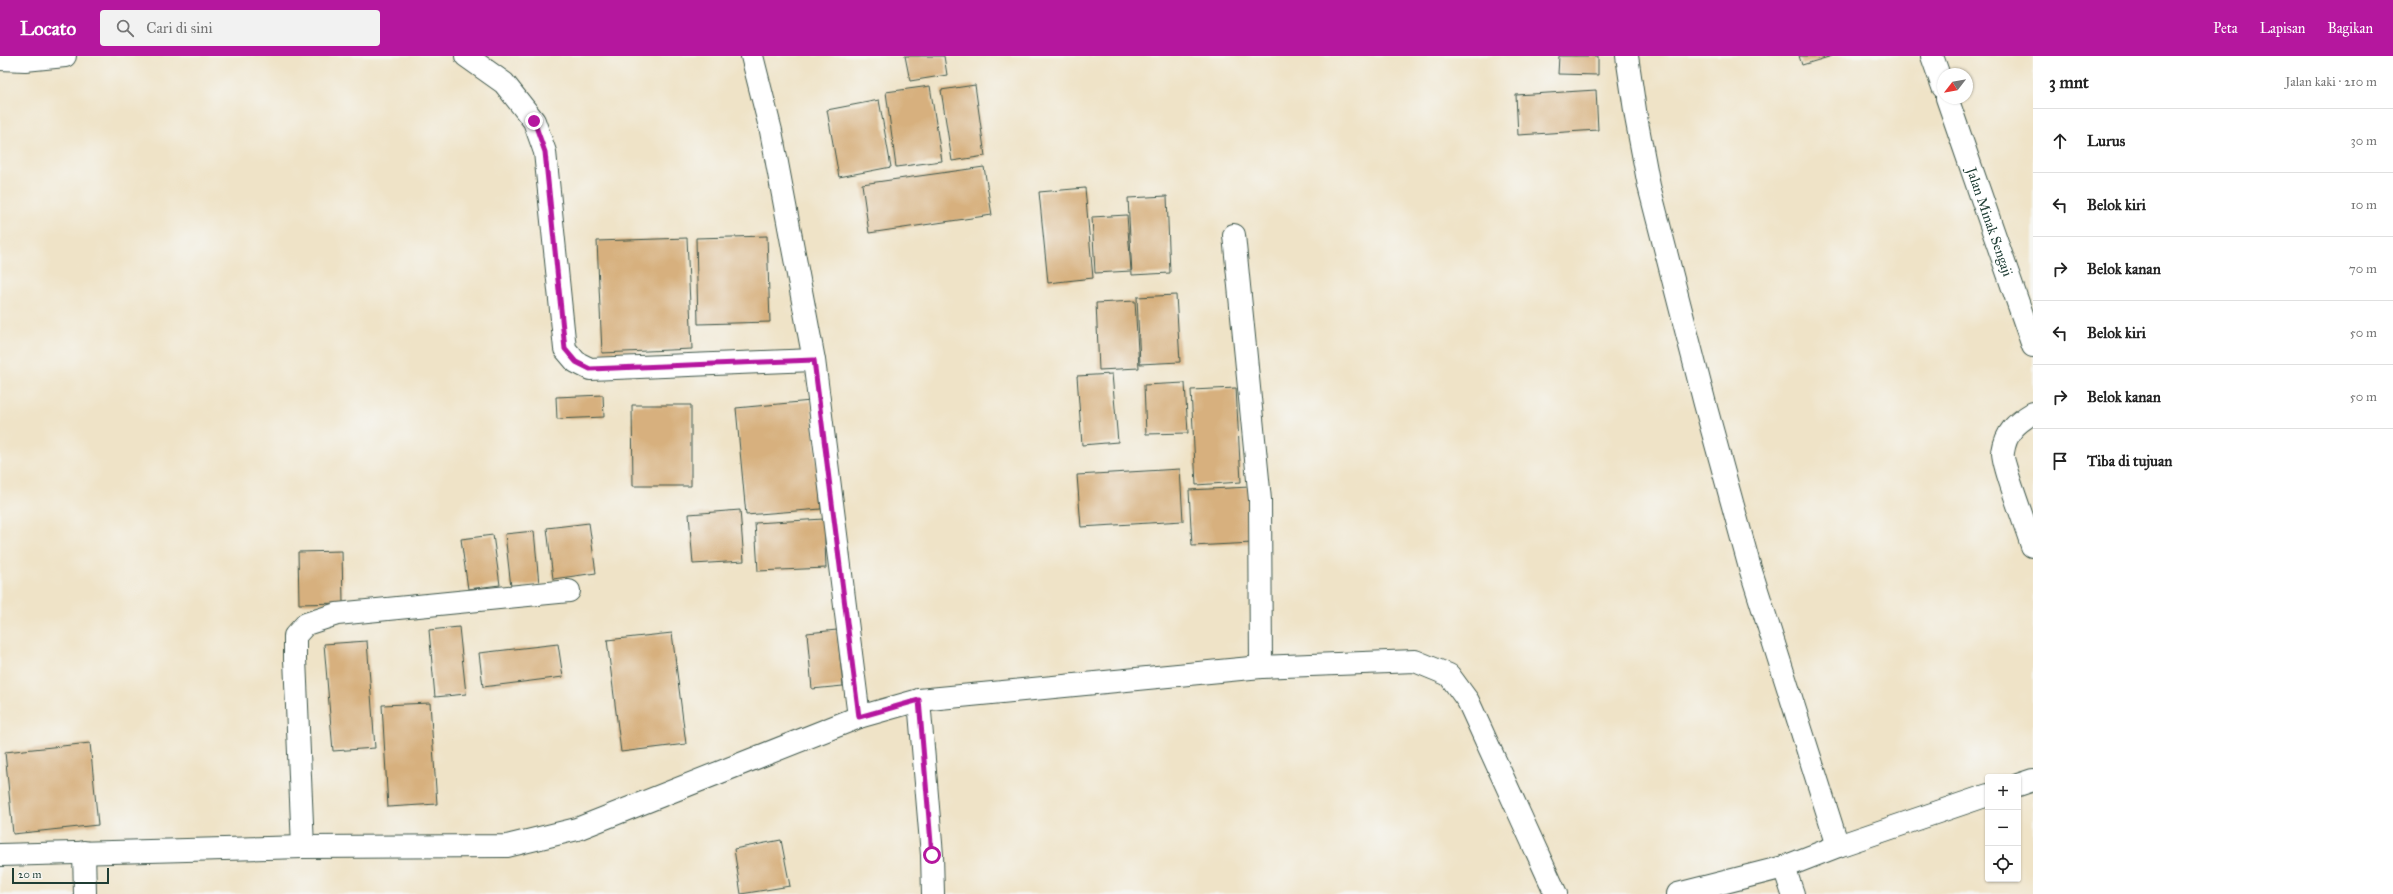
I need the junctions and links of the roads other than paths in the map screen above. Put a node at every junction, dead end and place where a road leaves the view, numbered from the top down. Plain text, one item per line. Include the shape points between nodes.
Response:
1 (64, 56) edge
2 (466, 56) edge
3 (752, 56) edge
4 (1627, 56) edge
5 (1932, 56) edge
6 (0, 59) edge
7 (1937, 70) edge
8 (1949, 104) edge
9 (1234, 235) dead end
10 (2033, 346) edge
11 (814, 360) junction
12 (2033, 413) edge
13 (2032, 546) edge
14 (569, 591) dead end
15 (1262, 668) junction
16 (919, 700) junction
17 (859, 717) junction
18 (2033, 780) edge
19 (2021, 784) edge
20 (1985, 796) edge
21 (1838, 846) junction
22 (303, 847) junction
23 (84, 852) junction
24 (0, 855) edge
25 (1784, 867) junction
26 (85, 894) edge
27 (932, 894) edge
28 (1556, 894) edge
29 (1678, 894) edge
30 (1793, 894) edge

1 - 6 street via 25,60
2 - 11 street via 504,83 534,121 545,152 565,349 576,362 590,369
3 - 11 street via 771,131
4 - 21 street via 1650,186 1704,404 1750,568
5 - 7 street
8 - 10 street, Jalan Minak Sengaji
9 - 15 street via 1260,500
11 - 17 street
12 - 13 street via 2017,422 2006,436 2002,454
14 - 22 street via 337,614 306,624 295,636
15 - 16 street
15 - 28 street via 1415,661 1449,674 1468,701
16 - 17 street
16 - 27 street via 932,855
17 - 22 street via 577,829 507,846
18 - 19 street
20 - 21 street
21 - 25 street
22 - 23 street
23 - 24 street
23 - 26 street
25 - 29 street
25 - 30 street

